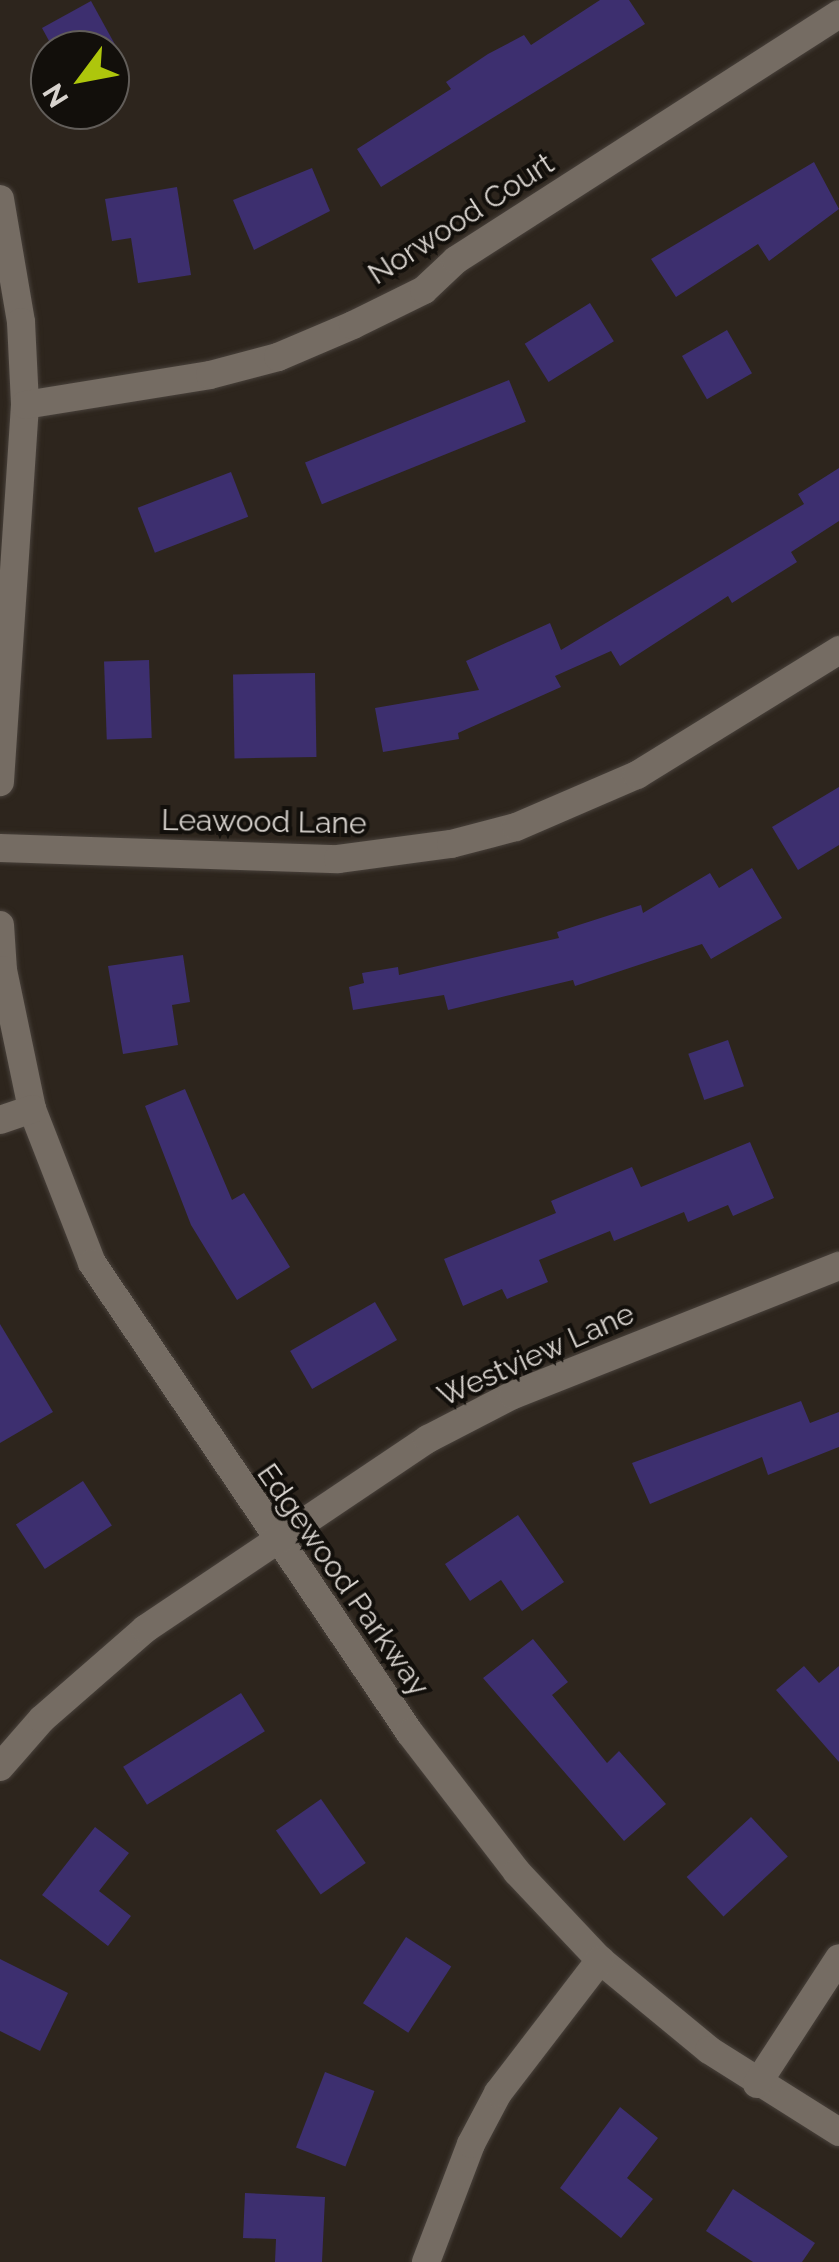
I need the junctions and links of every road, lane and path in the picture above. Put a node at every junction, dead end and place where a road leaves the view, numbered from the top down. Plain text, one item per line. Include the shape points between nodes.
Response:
1 (839, 14) edge
2 (0, 200) edge
3 (25, 405) junction
4 (5, 620) edge
5 (839, 650) edge
6 (0, 782) edge
7 (0, 848) edge
8 (0, 925) edge
9 (32, 1109) junction
10 (0, 1120) edge
11 (839, 1266) edge
12 (276, 1540) junction
13 (0, 1767) edge
14 (839, 1958) edge
15 (600, 1960) junction
16 (757, 2084) junction
17 (839, 2132) edge
18 (426, 2262) edge

1 - 3 street, Norwood Court via 456,260 424,290 354,325 210,376
2 - 3 street via 21,322
3 - 4 street
4 - 6 street
5 - 7 street, Leawood Lane via 638,775 516,826 451,844 338,859
8 - 9 street, Edgewood Parkway via 2,970
9 - 10 street
9 - 12 street, Edgewood Parkway via 92,1263
11 - 12 street, Westview Lane via 513,1394 374,1472
12 - 13 street, Westview Lane via 98,1666
12 - 15 street, Edgewood Parkway via 454,1795
14 - 16 street
15 - 16 street, Edgewood Parkway
15 - 18 street via 498,2093
16 - 17 street, Edgewood Parkway

